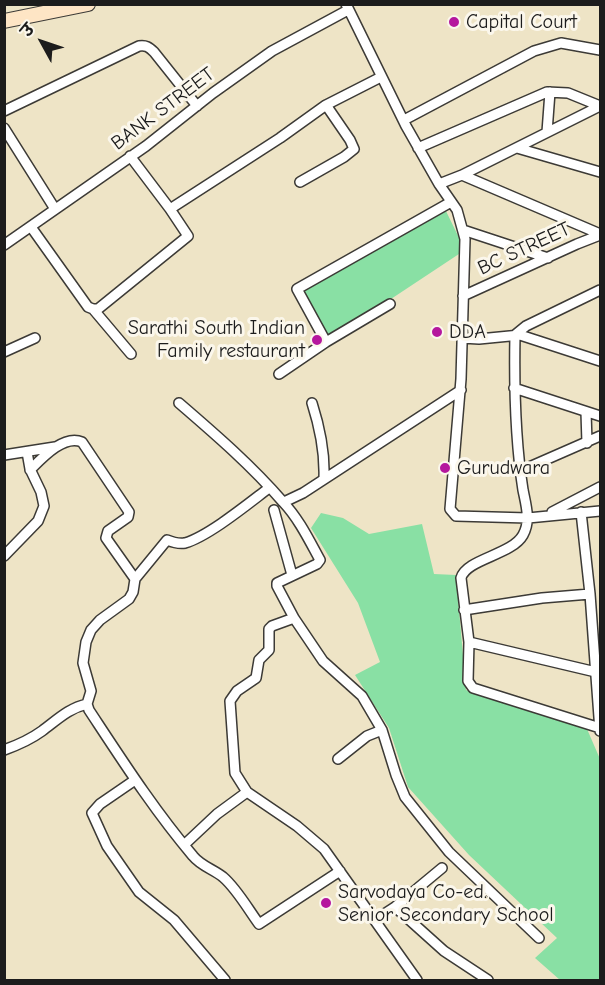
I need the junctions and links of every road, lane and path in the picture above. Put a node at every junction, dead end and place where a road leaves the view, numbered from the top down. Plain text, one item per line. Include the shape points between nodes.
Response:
1 (88, 4) edge
2 (347, 7) edge
3 (4, 21) edge
4 (600, 50) edge
5 (381, 77) junction
6 (550, 92) junction
7 (326, 105) junction
8 (197, 106) junction
9 (4, 111) edge
10 (404, 120) junction
11 (4, 128) edge
12 (547, 132) junction
13 (418, 148) junction
14 (517, 148) junction
15 (130, 156) junction
16 (600, 172) edge
17 (462, 175) junction
18 (300, 182) dead end
19 (439, 184) junction
20 (451, 202) junction
21 (55, 209) junction
22 (171, 209) junction
23 (30, 227) junction
24 (463, 230) junction
25 (600, 234) edge
26 (4, 245) edge
27 (548, 258) junction
28 (600, 290) edge
29 (463, 296) junction
30 (390, 304) dead end
31 (93, 309) junction
32 (515, 335) junction
33 (35, 338) dead end
34 (462, 338) junction
35 (326, 342) junction
36 (4, 352) edge
37 (131, 354) dead end
38 (600, 361) edge
39 (279, 374) dead end
40 (514, 388) junction
41 (461, 390) junction
42 (179, 403) dead end
43 (312, 403) dead end
44 (586, 412) junction
45 (600, 416) edge
46 (600, 436) edge
47 (587, 443) junction
48 (55, 447) junction
49 (27, 452) junction
50 (4, 454) edge
51 (30, 470) junction
52 (520, 471) junction
53 (324, 478) junction
54 (600, 487) edge
55 (269, 488) junction
56 (284, 502) junction
57 (274, 510) dead end
58 (600, 511) edge
59 (581, 512) junction
60 (547, 515) junction
61 (528, 518) junction
62 (4, 556) edge
63 (292, 575) junction
64 (135, 579) junction
65 (590, 594) junction
66 (464, 610) junction
67 (294, 618) junction
68 (469, 642) junction
69 (598, 674) edge
70 (87, 704) junction
71 (382, 730) junction
72 (600, 730) edge
73 (4, 750) edge
74 (338, 759) dead end
75 (135, 780) junction
76 (247, 792) junction
77 (184, 845) junction
78 (442, 868) dead end
79 (340, 871) junction
80 (395, 907) junction
81 (375, 920) junction
82 (539, 938) dead end
83 (225, 981) edge
84 (417, 981) edge
85 (488, 981) edge

1 - 3 main road
2 - 5 street
2 - 8 street, BANK STREET via 272,51
4 - 10 street via 561,43 534,51
5 - 7 street
5 - 10 street
6 - 12 street
6 - 12 street via 568,93 600,106
6 - 13 street
7 - 18 street via 354,149
7 - 22 street
8 - 9 street via 144,45
8 - 15 street, BANK STREET
10 - 13 street
11 - 21 street
12 - 14 street
13 - 19 street
14 - 16 street
14 - 17 street
15 - 21 street, BANK STREET
15 - 22 street
17 - 19 street
17 - 25 street
19 - 20 street
20 - 24 street
20 - 35 street via 297,289
21 - 23 street, BANK STREET
22 - 31 street via 187,237 98,309
23 - 26 street, BANK STREET
23 - 31 street
24 - 27 street
24 - 29 street
25 - 27 street, BC STREET
27 - 29 street, BC STREET
28 - 32 street
29 - 34 street
30 - 35 street
31 - 37 street
32 - 34 street
32 - 38 street
32 - 40 street
33 - 36 street
34 - 41 street
35 - 39 street
40 - 44 street
40 - 52 street
41 - 53 street
41 - 61 street via 450,509 456,516
42 - 55 street
43 - 53 street via 321,431
44 - 45 street
44 - 47 street
46 - 47 street
47 - 52 street
48 - 49 street
48 - 51 street
48 - 64 street via 75,440 82,442 129,512 128,517 108,531 106,538
49 - 50 street
49 - 51 street
51 - 62 street via 44,501 42,514
52 - 61 street
53 - 56 street
54 - 60 street
55 - 56 street
55 - 64 street via 200,536 183,544 167,540
56 - 63 street via 320,561
57 - 63 street
58 - 59 street
59 - 60 street
59 - 65 street
60 - 61 street
61 - 66 street via 519,541 462,573
63 - 67 street via 277,586
64 - 70 street via 131,597 100,620 89,635 83,663 91,691
65 - 66 street
65 - 69 street
66 - 68 street
67 - 71 street via 323,661 363,696
67 - 76 street via 268,629 269,650 259,660 256,678 230,700 235,773
68 - 69 street
68 - 72 street via 470,686
69 - 72 street
70 - 73 street
70 - 75 street
71 - 74 street via 367,736
71 - 82 street via 405,797 449,852
75 - 77 street
75 - 83 street via 92,813 107,846 139,892 174,921
76 - 77 street
76 - 79 street via 304,832 324,849
77 - 79 street via 194,858 222,876 259,924
78 - 80 street
79 - 81 street
80 - 81 street
80 - 85 street via 444,951
81 - 84 street

